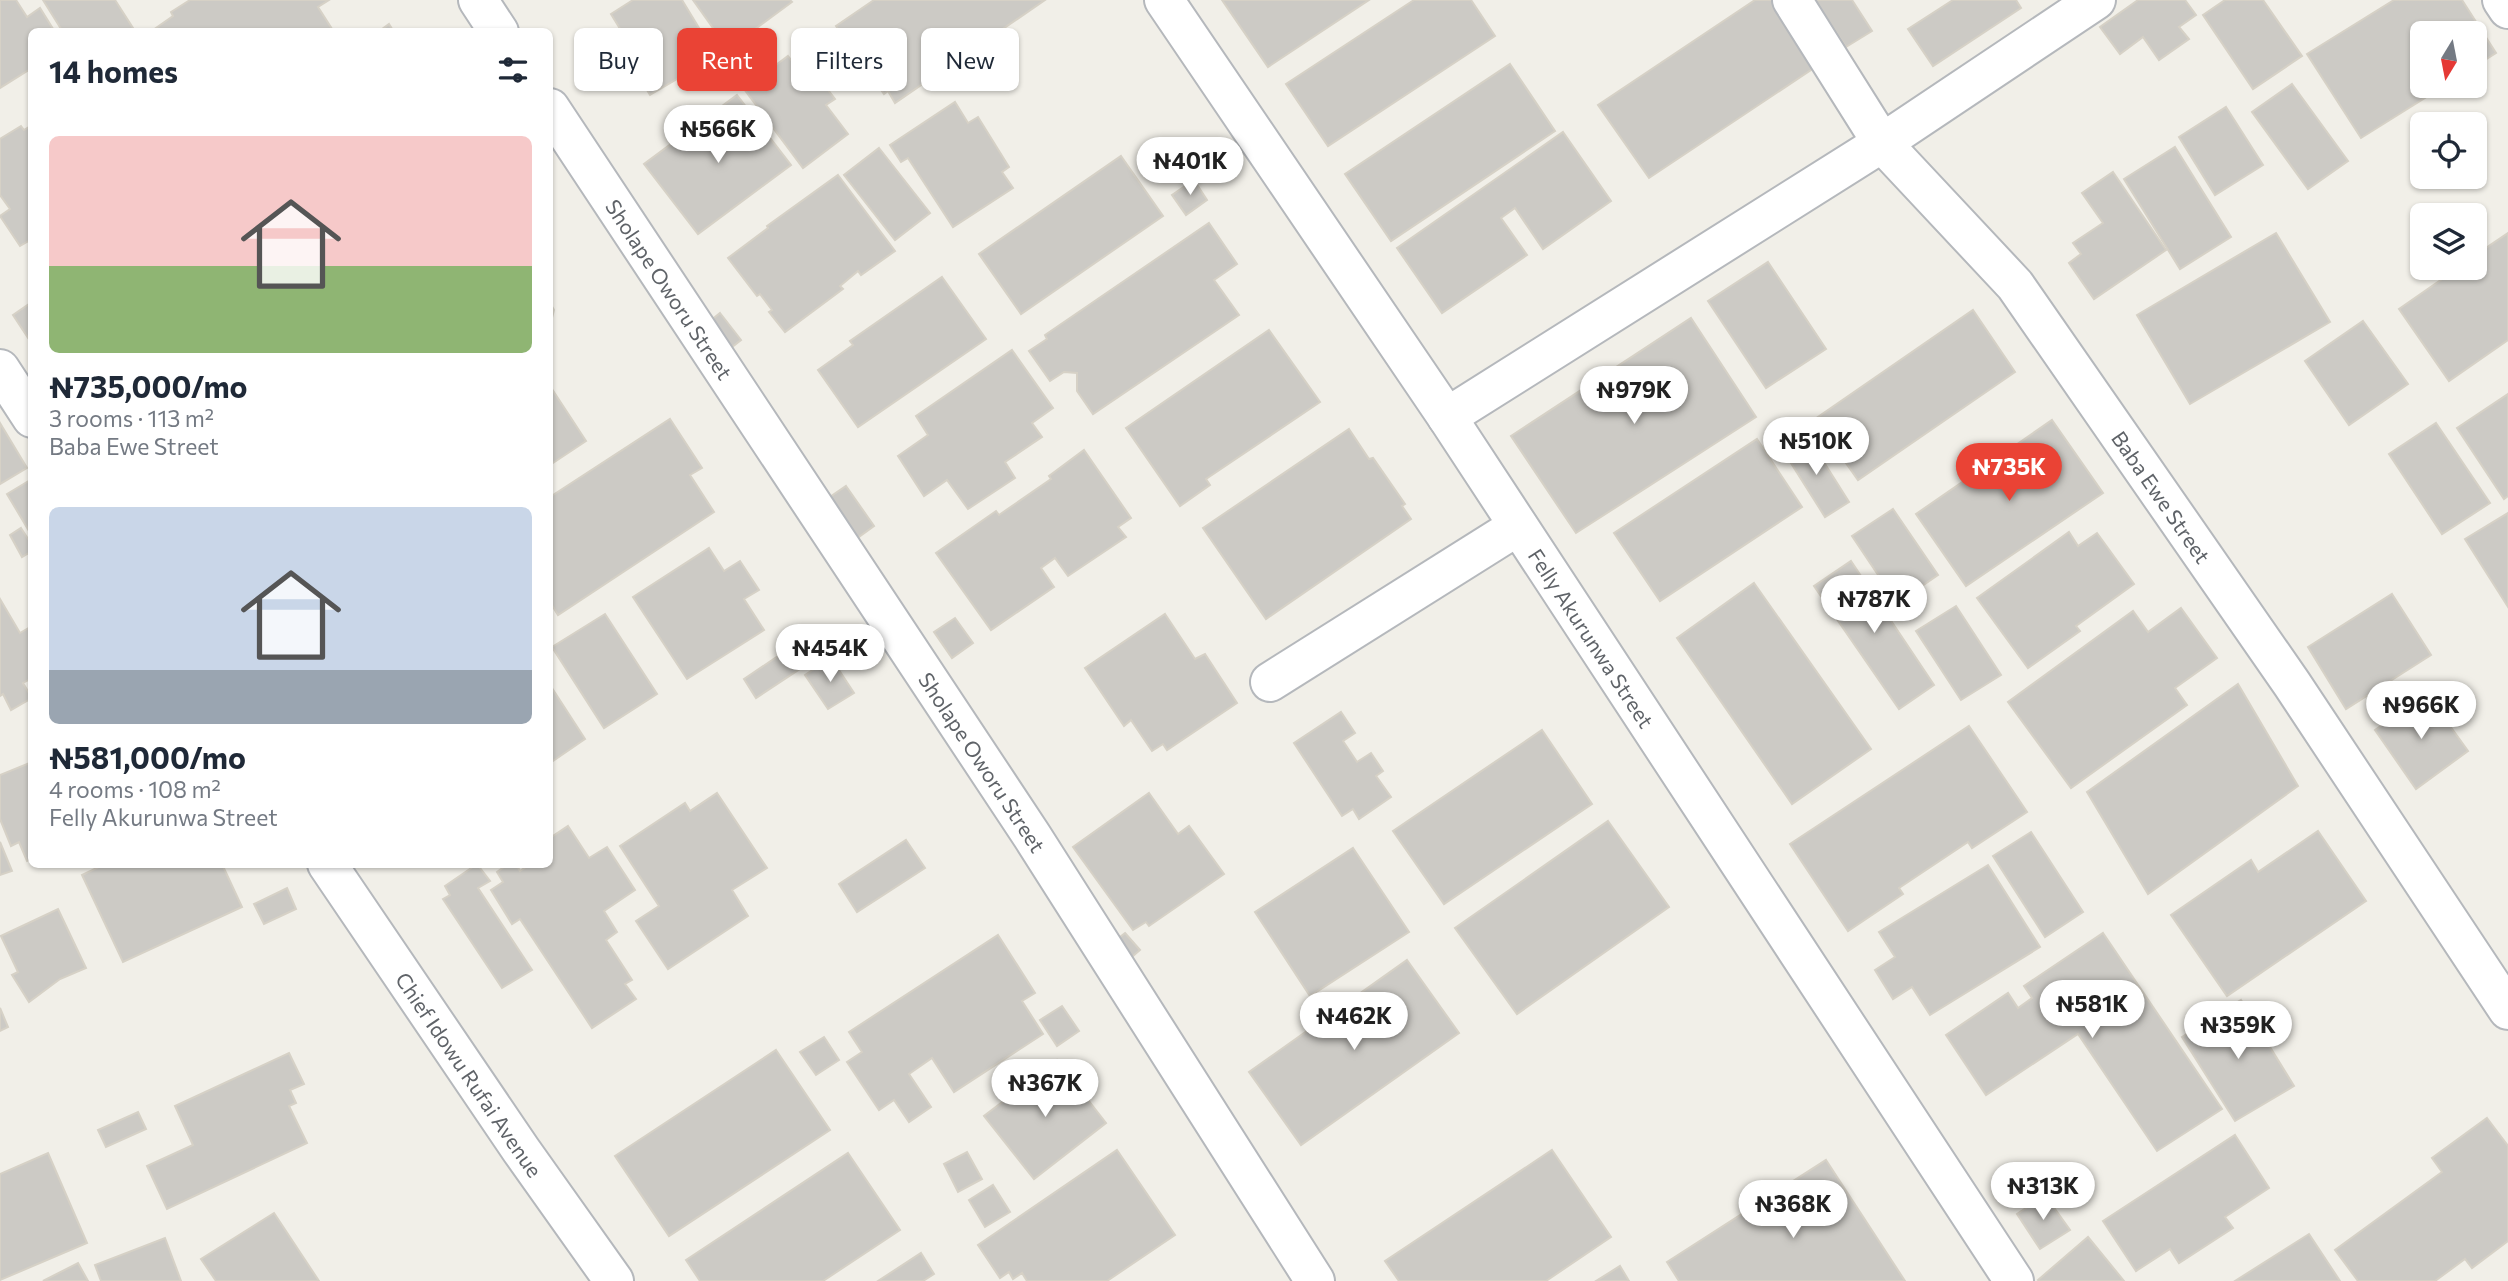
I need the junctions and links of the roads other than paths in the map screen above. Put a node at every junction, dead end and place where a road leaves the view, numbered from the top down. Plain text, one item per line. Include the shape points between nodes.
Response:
1 (478, 0) edge
2 (1164, 0) edge
3 (1792, 0) edge
4 (2096, 0) edge
5 (2501, 0) edge
6 (2508, 9) edge
7 (496, 28) edge
8 (553, 113) edge
9 (1882, 143) junction
10 (0, 369) edge
11 (28, 412) edge
12 (1447, 417) junction
13 (1518, 526) junction
14 (1270, 682) dead end
15 (330, 868) edge
16 (2508, 1010) edge
17 (614, 1281) edge
18 (1315, 1281) edge
19 (2014, 1281) edge

1 - 7 street
2 - 12 street, Felly Akurunwa Street
3 - 9 street, Baba Ewe Street
4 - 9 street
5 - 6 street
8 - 18 street, Sholape Oworu Street via 1032,836
9 - 12 street
9 - 16 street, Baba Ewe Street via 2015,285 2292,684
10 - 11 street
12 - 13 street, Felly Akurunwa Street
13 - 14 street
13 - 19 street, Felly Akurunwa Street
15 - 17 street, Chief Idowu Rufai Avenue

